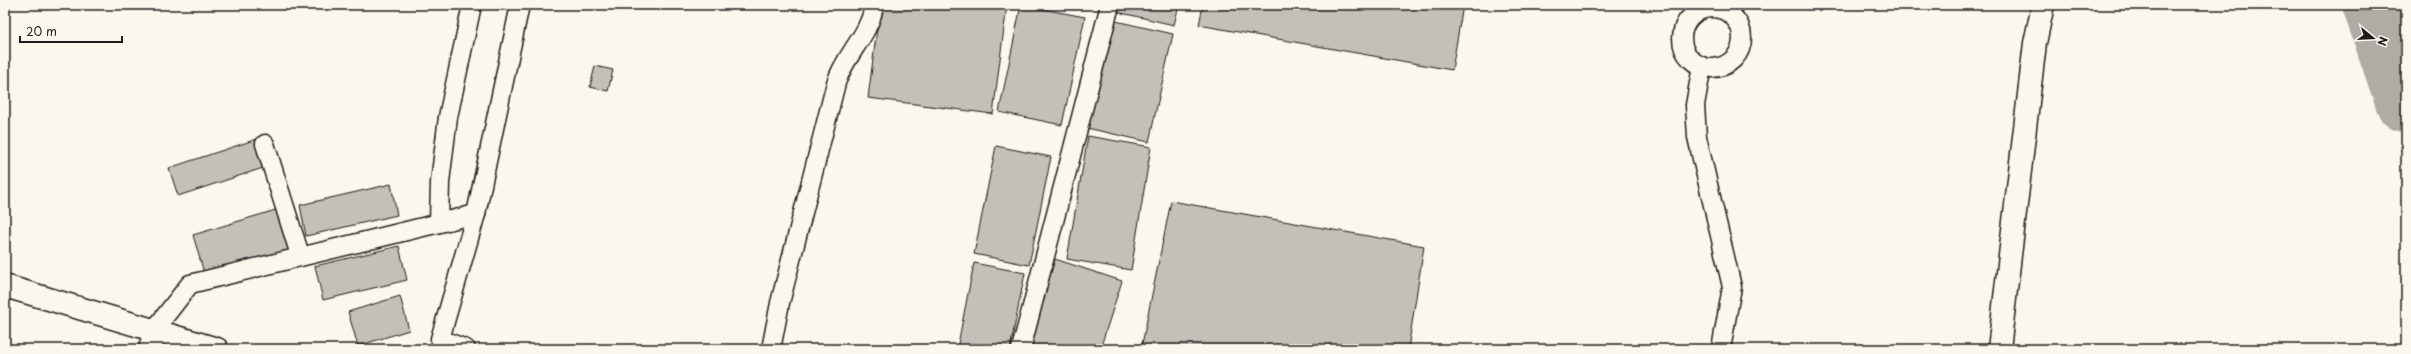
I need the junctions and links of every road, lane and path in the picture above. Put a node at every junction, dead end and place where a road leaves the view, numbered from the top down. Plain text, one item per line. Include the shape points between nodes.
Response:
1 (472, 5) edge
2 (520, 5) edge
3 (874, 5) edge
4 (1110, 5) edge
5 (2043, 5) edge
6 (1702, 66) dead end
7 (265, 144) dead end
8 (476, 214) junction
9 (439, 223) junction
10 (300, 255) junction
11 (5, 286) edge
12 (153, 339) edge
13 (217, 349) edge
14 (466, 349) edge
15 (770, 349) edge
16 (1020, 349) edge
17 (1721, 349) edge
18 (1999, 349) edge

1 - 9 lane via 448,117 440,182
2 - 8 lane
3 - 15 lane via 869,27 839,72
4 - 16 lane
5 - 18 street via 2035,42
6 - 17 lane via 1695,105 1697,137 1732,287
7 - 10 lane
8 - 9 lane
8 - 14 lane via 440,339
9 - 10 lane
10 - 12 lane via 190,284
11 - 12 street
12 - 13 street

